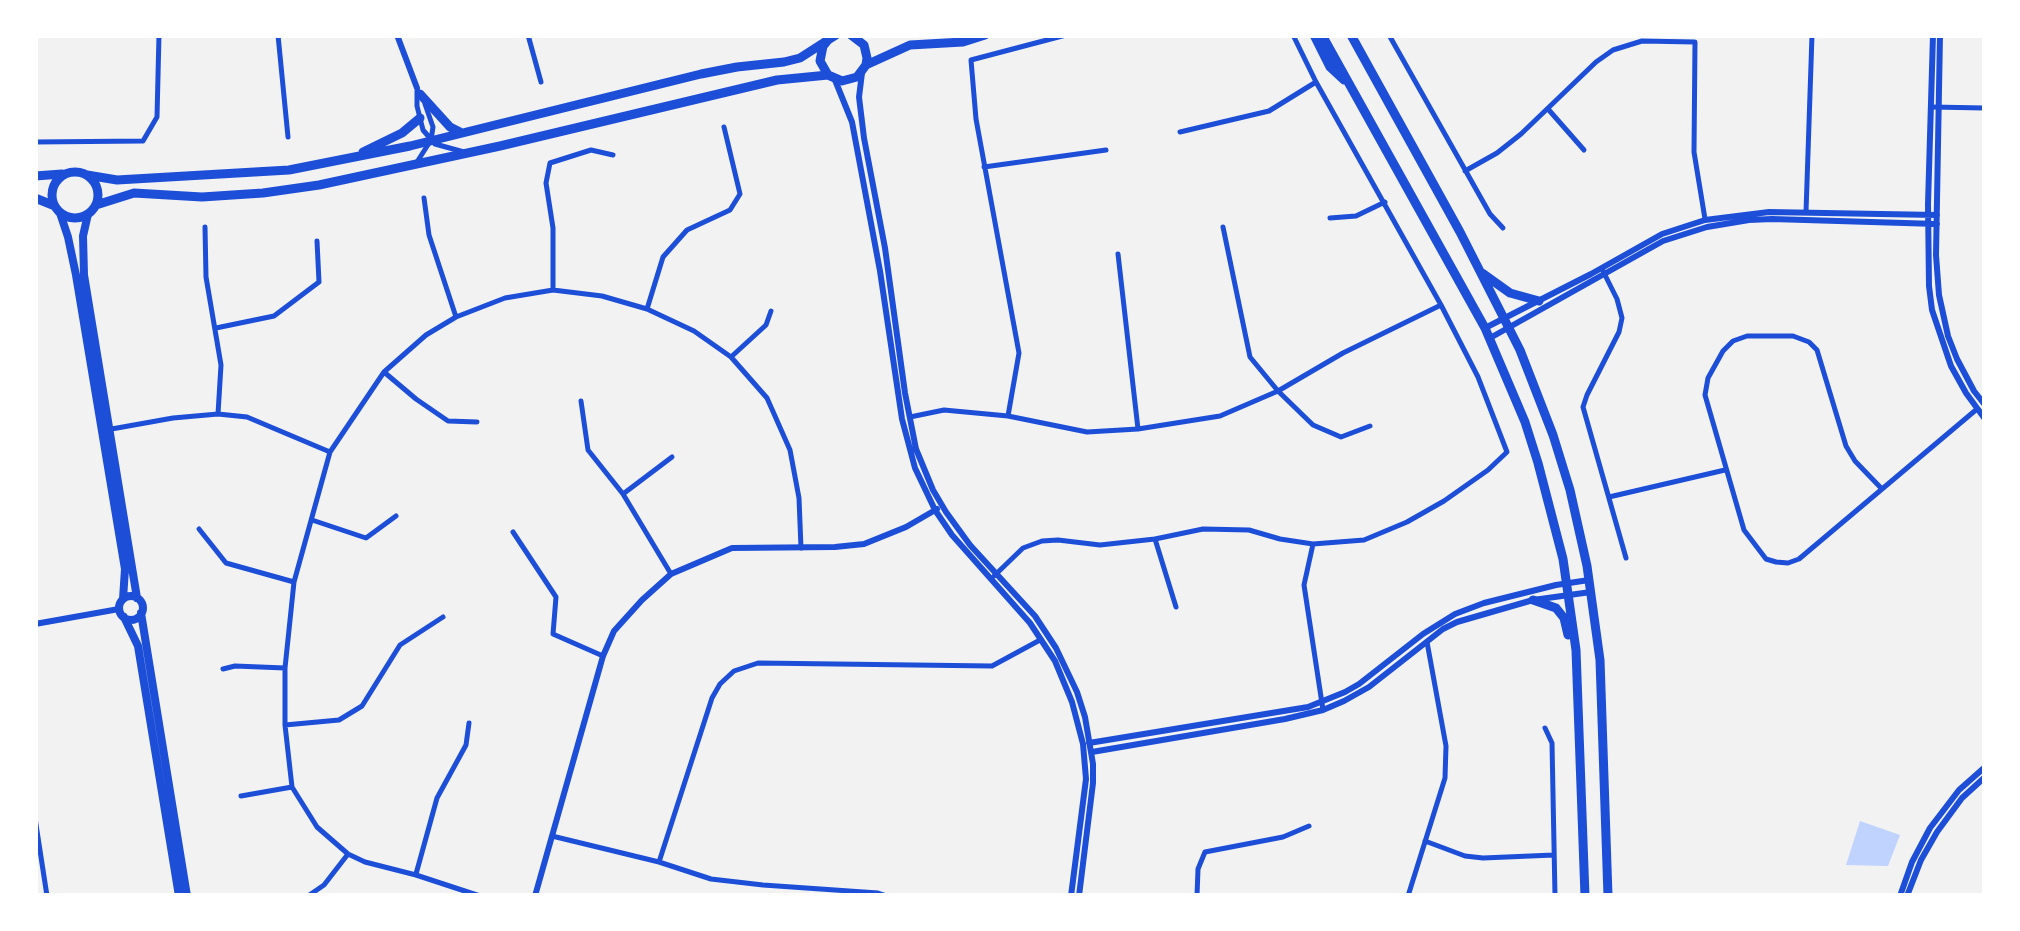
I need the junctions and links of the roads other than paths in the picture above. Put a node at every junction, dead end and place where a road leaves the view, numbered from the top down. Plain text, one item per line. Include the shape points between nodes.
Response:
1 (159, 35) edge
2 (278, 35) edge
3 (397, 35) edge
4 (528, 35) edge
5 (852, 35) edge
6 (866, 35) edge
7 (985, 35) edge
8 (1066, 35) edge
9 (1294, 35) edge
10 (1314, 35) edge
11 (1322, 35) edge
12 (1351, 35) edge
13 (1389, 35) edge
14 (1812, 35) edge
15 (1937, 35) edge
16 (832, 37) edge
17 (864, 68) junction
18 (831, 77) junction
19 (542, 82) dead end
20 (1316, 82) junction
21 (1350, 85) junction
22 (418, 91) junction
23 (1936, 107) junction
24 (1985, 108) edge
25 (1548, 109) junction
26 (420, 118) junction
27 (724, 127) dead end
28 (460, 132) junction
29 (1180, 132) dead end
30 (288, 137) dead end
31 (431, 140) junction
32 (35, 142) edge
33 (1106, 150) dead end
34 (1584, 150) dead end
35 (470, 153) junction
36 (612, 155) dead end
37 (352, 158) junction
38 (415, 164) junction
39 (984, 167) junction
40 (1465, 171) junction
41 (65, 174) junction
42 (88, 175) junction
43 (35, 176) edge
44 (35, 198) edge
45 (424, 198) dead end
46 (1385, 202) junction
47 (96, 205) junction
48 (57, 210) junction
49 (88, 214) junction
50 (1806, 216) junction
51 (1330, 218) dead end
52 (1932, 220) junction
53 (1706, 223) junction
54 (205, 227) dead end
55 (1223, 227) dead end
56 (1503, 228) dead end
57 (317, 240) dead end
58 (1118, 254) dead end
59 (1480, 271) junction
60 (1603, 272) junction
61 (553, 290) junction
62 (1538, 302) junction
63 (1441, 305) junction
64 (647, 309) junction
65 (771, 311) dead end
66 (456, 317) junction
67 (1507, 324) junction
68 (216, 328) junction
69 (1488, 333) junction
70 (730, 357) junction
71 (384, 372) junction
72 (1278, 391) junction
73 (581, 401) dead end
74 (1982, 406) edge
75 (218, 414) junction
76 (1008, 416) junction
77 (906, 418) junction
78 (1985, 419) edge
79 (477, 422) dead end
80 (1370, 426) dead end
81 (1138, 429) junction
82 (105, 430) junction
83 (330, 452) junction
84 (672, 457) dead end
85 (1725, 470) junction
86 (1880, 488) junction
87 (623, 494) junction
88 (1609, 497) junction
89 (939, 508) junction
90 (396, 516) dead end
91 (312, 520) junction
92 (199, 529) dead end
93 (513, 532) dead end
94 (1156, 539) junction
95 (1313, 544) junction
96 (801, 548) junction
97 (1626, 558) dead end
98 (671, 574) junction
99 (995, 576) junction
100 (1589, 580) junction
101 (294, 582) junction
102 (1568, 589) junction
103 (1591, 592) junction
104 (138, 598) junction
105 (123, 599) junction
106 (1533, 600) junction
107 (1176, 608) dead end
108 (121, 613) junction
109 (141, 613) junction
110 (443, 617) dead end
111 (35, 624) edge
112 (1044, 637) junction
113 (1425, 638) junction
114 (603, 656) junction
115 (285, 668) junction
116 (223, 669) dead end
117 (1580, 695) junction
118 (1323, 706) junction
119 (470, 723) dead end
120 (286, 726) junction
121 (1545, 728) dead end
122 (1087, 748) junction
123 (1985, 767) edge
124 (1985, 776) edge
125 (292, 787) junction
126 (242, 796) dead end
127 (35, 818) edge
128 (1309, 826) dead end
129 (552, 836) junction
130 (1425, 842) junction
131 (348, 854) junction
132 (1554, 855) junction
133 (658, 862) junction
134 (416, 875) junction
135 (47, 896) edge
136 (180, 896) edge
137 (187, 896) edge
138 (308, 896) edge
139 (480, 896) edge
140 (535, 896) edge
141 (887, 896) edge
142 (1070, 896) edge
143 (1079, 896) edge
144 (1196, 896) edge
145 (1408, 896) edge
146 (1555, 896) edge
147 (1585, 896) edge
148 (1608, 896) edge
149 (1903, 896) edge

1 - 32 street via 157,117 142,141
2 - 30 street
3 - 22 street
4 - 19 street
5 - 6 main road
5 - 17 main road via 864,45
7 - 17 main road via 910,45
8 - 39 street via 972,60
9 - 20 street
10 - 21 main road via 1330,67
11 - 21 main road
12 - 59 main road
13 - 40 street
14 - 50 street
15 - 23 street
16 - 18 main road via 820,53
16 - 28 main road via 800,58
17 - 18 main road via 849,80
17 - 77 street via 862,125 894,304
18 - 35 main road via 777,80
18 - 77 street via 852,122
20 - 29 street via 1269,111
20 - 46 street
21 - 69 main road
22 - 26 street
22 - 28 main road
22 - 31 street via 433,126
23 - 24 street
23 - 52 street
25 - 34 street
25 - 40 street
25 - 53 street via 1613,50 1642,41 1695,42 1694,152
26 - 31 street
26 - 37 main road
27 - 64 street via 740,194 730,210 687,230 663,257
28 - 31 main road
31 - 35 street
31 - 37 main road
31 - 38 street
33 - 39 street
35 - 38 main road
36 - 61 street via 592,150 550,163
37 - 42 main road via 197,176
38 - 47 main road via 290,190 202,197 134,193
39 - 76 street via 1019,353
40 - 56 street
41 - 42 main road
41 - 43 main road
41 - 48 main road via 52,192
42 - 47 main road via 98,192
44 - 48 main road
45 - 66 street via 429,236
46 - 51 street via 1356,216
46 - 63 street
47 - 49 main road
48 - 49 main road via 74,218
48 - 82 main road
49 - 82 main road via 82,256
50 - 52 street
50 - 53 street
52 - 74 street via 1932,310 1951,366
53 - 60 street
54 - 68 street
55 - 72 street via 1250,356
57 - 68 street via 319,282 274,316
58 - 81 street
59 - 62 main road via 1510,293
59 - 67 main road
60 - 62 street
60 - 67 street
60 - 88 street via 1622,318 1583,407
61 - 64 street
61 - 66 street via 505,298
62 - 67 street
63 - 72 street
63 - 95 street via 1506,452 1407,522 1364,540
64 - 70 street via 694,330
65 - 70 street via 766,325
66 - 71 street
67 - 69 street
67 - 100 main road via 1553,435
68 - 75 street
69 - 102 main road via 1538,463
70 - 96 street via 767,398 790,450
71 - 79 street via 448,421
71 - 83 street
72 - 80 street via 1313,426 1342,436
72 - 81 street via 1220,416
73 - 87 street via 588,450
74 - 78 street
74 - 86 street
75 - 82 street
75 - 83 street via 247,417
76 - 77 street via 944,410
76 - 81 street via 1087,432
77 - 89 street
82 - 104 main road
82 - 105 main road via 125,569
83 - 91 street
84 - 87 street
85 - 86 street via 1744,530 1776,562 1800,558
85 - 86 street via 1705,396 1714,366 1732,340 1799,337 1817,350 1846,446
85 - 88 street
87 - 98 street
88 - 97 street
89 - 96 street via 864,544
89 - 99 street
90 - 91 street via 366,538
91 - 101 street
92 - 101 street via 226,563
93 - 114 street via 556,597 553,634
94 - 95 street via 1203,529 1249,530
94 - 99 street via 1042,541 1024,548
94 - 107 street
95 - 118 street via 1304,585
96 - 98 street via 732,548
98 - 114 street via 614,631
99 - 112 street
100 - 102 street
100 - 103 main road
101 - 115 street
102 - 103 street
102 - 106 street
102 - 113 street via 1469,608 1442,620
102 - 117 main road
103 - 148 main road via 1600,660
104 - 105 main road
104 - 109 main road
105 - 108 main road
106 - 113 street via 1471,616
106 - 117 main road via 1564,618
108 - 109 main road via 134,619
108 - 111 street
108 - 136 main road via 138,646
109 - 137 main road
110 - 120 street via 400,645 362,706 339,720
112 - 122 street
112 - 133 street via 992,666 758,663 734,671 712,698
113 - 118 street
113 - 130 street via 1446,746 1445,778
114 - 129 street
115 - 116 street
115 - 120 street
117 - 147 main road
118 - 122 street
119 - 134 street via 466,745 437,798
120 - 125 street
121 - 132 street via 1552,743
122 - 142 street
122 - 143 street via 1094,764 1092,803
123 - 149 street via 1930,828
124 - 149 street via 1936,832
125 - 126 street
125 - 131 street via 317,827
127 - 135 street
128 - 144 street via 1206,852
129 - 133 street
129 - 140 street
130 - 132 street via 1483,858
130 - 145 street
131 - 134 street
131 - 138 street
132 - 146 street
133 - 141 street via 711,879
134 - 139 street

